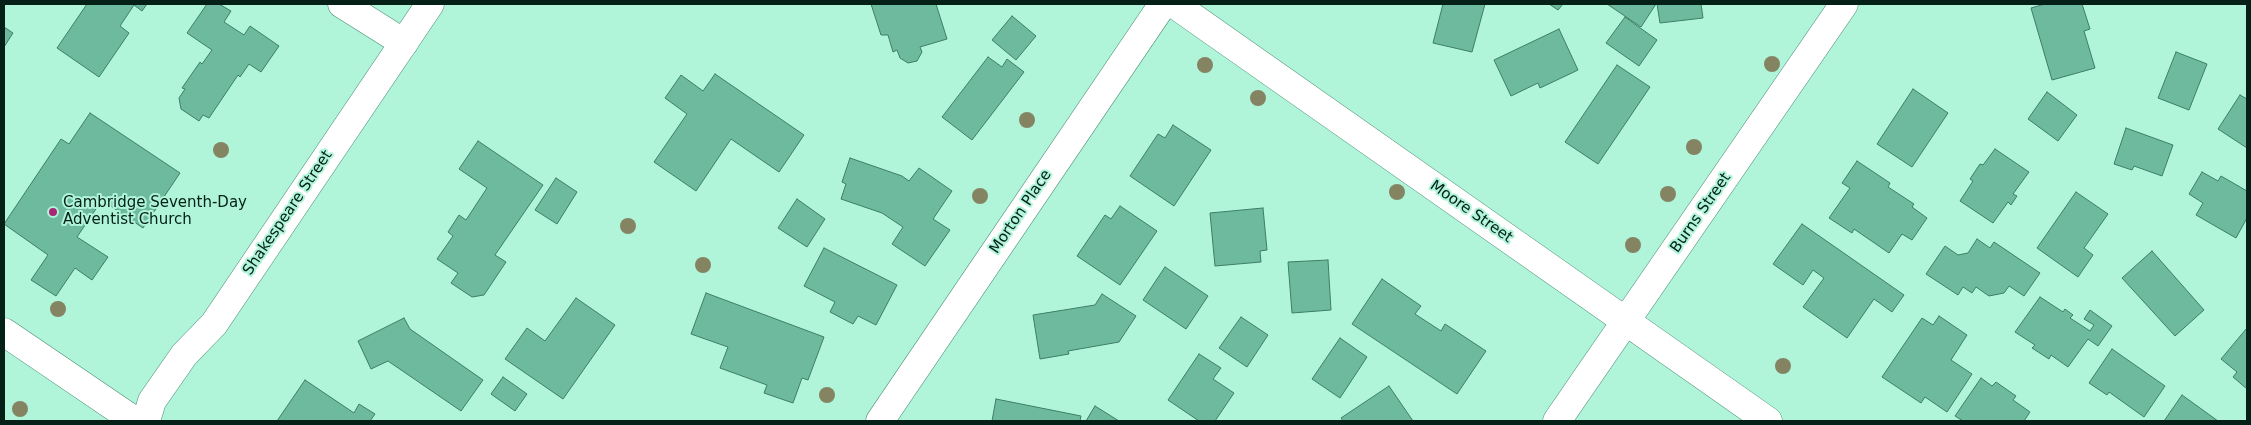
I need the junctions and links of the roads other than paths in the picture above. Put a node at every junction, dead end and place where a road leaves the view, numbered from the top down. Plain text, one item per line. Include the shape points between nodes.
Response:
1 (342, 4) edge
2 (430, 4) edge
3 (1163, 4) edge
4 (1174, 4) edge
5 (1844, 4) edge
6 (404, 43) junction
7 (1625, 322) junction
8 (4, 332) edge
9 (135, 421) edge
10 (146, 421) edge
11 (880, 421) edge
12 (1556, 421) edge
13 (1768, 421) edge

1 - 6 street
2 - 6 street, Shakespeare Street
3 - 11 street, Morton Place
4 - 7 street, Moore Street via 1590,294
5 - 7 street, Burns Street
6 - 10 street, Shakespeare Street via 214,324 184,355 152,401
7 - 12 street, Burns Street
7 - 13 street, Moore Street
8 - 9 street

